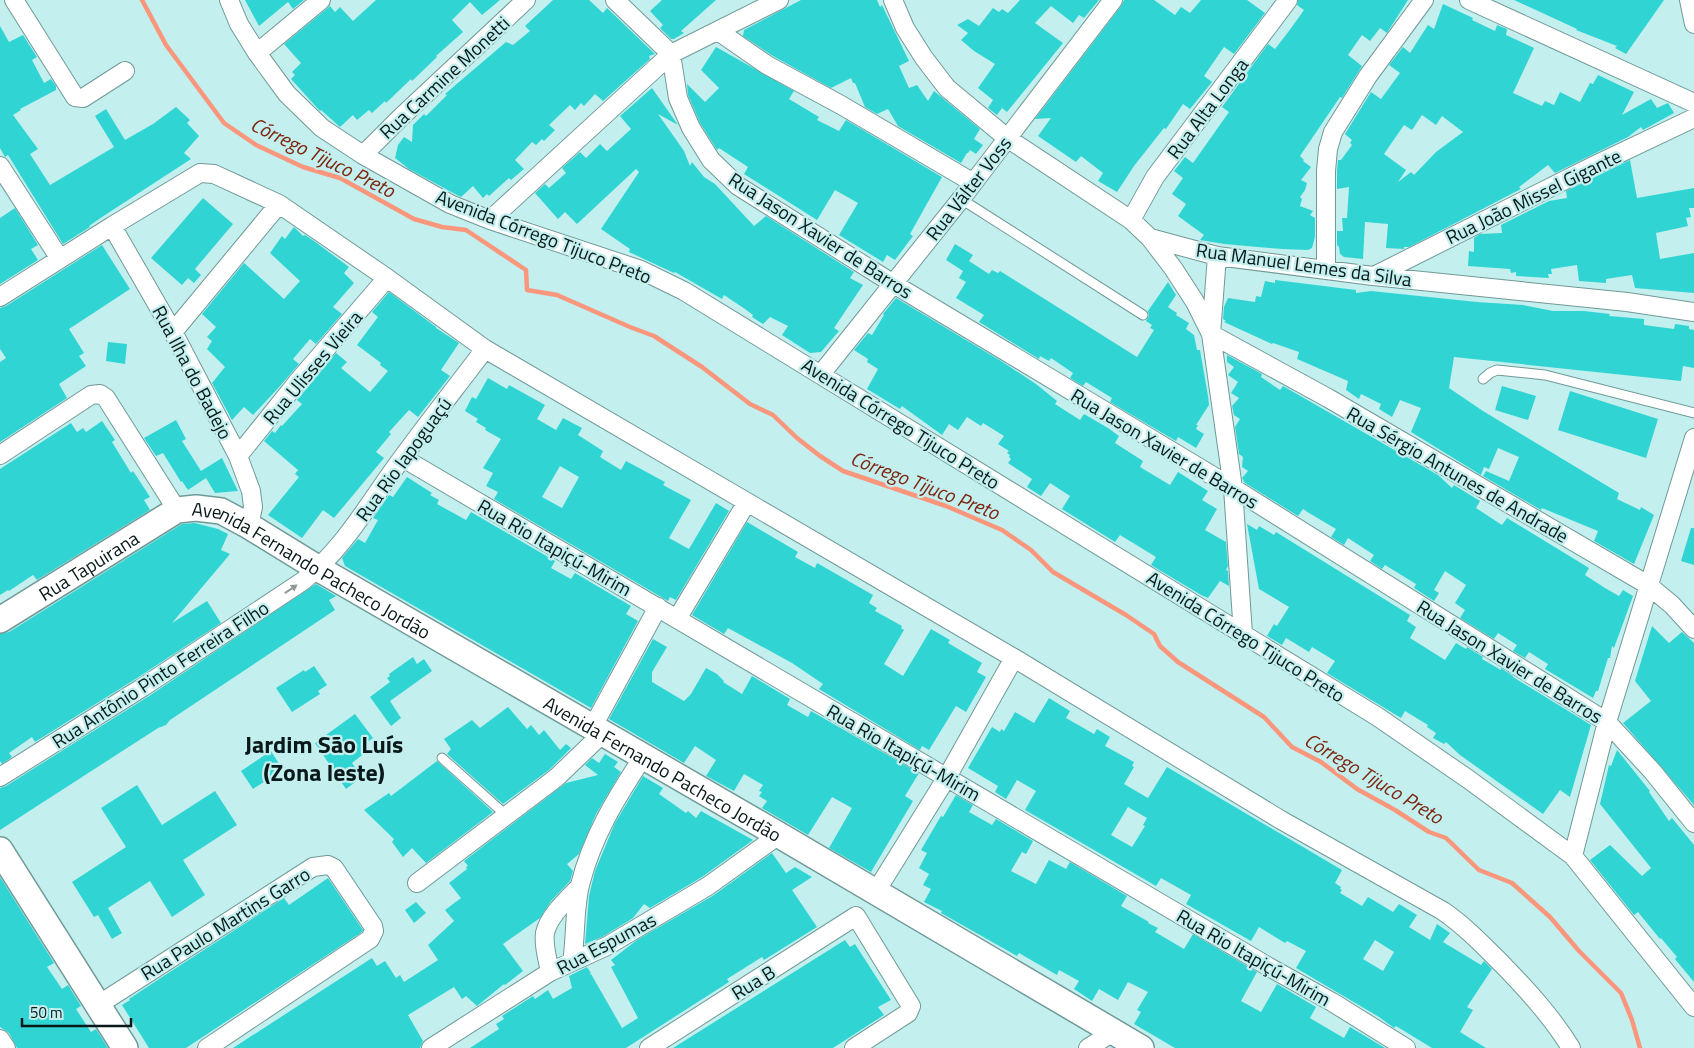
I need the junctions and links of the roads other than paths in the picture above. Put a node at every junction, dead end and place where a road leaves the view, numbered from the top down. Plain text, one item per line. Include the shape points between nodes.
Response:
1 (14, 0) edge
2 (228, 0) edge
3 (321, 0) edge
4 (526, 0) edge
5 (615, 0) edge
6 (779, 0) edge
7 (893, 0) edge
8 (1113, 0) edge
9 (1288, 0) edge
10 (1424, 0) edge
11 (1469, 0) edge
12 (1690, 0) edge
13 (1694, 24) edge
14 (718, 31) junction
15 (257, 53) junction
16 (671, 54) junction
17 (125, 71) dead end
18 (1694, 103) edge
19 (1694, 118) edge
20 (1007, 138) junction
21 (363, 155) junction
22 (0, 166) edge
23 (972, 182) junction
24 (960, 199) junction
25 (279, 204) junction
26 (490, 220) junction
27 (1131, 220) junction
28 (112, 226) junction
29 (1150, 238) junction
30 (1217, 256) junction
31 (60, 259) junction
32 (1326, 270) junction
33 (1373, 276) junction
34 (387, 278) junction
35 (892, 283) junction
36 (0, 297) edge
37 (1694, 312) edge
38 (1143, 315) dead end
39 (173, 332) junction
40 (1211, 334) junction
41 (485, 349) junction
42 (821, 374) junction
43 (1483, 379) dead end
44 (1694, 413) edge
45 (1694, 438) edge
46 (0, 455) edge
47 (238, 456) junction
48 (403, 458) junction
49 (1233, 488) junction
50 (747, 502) junction
51 (177, 510) junction
52 (249, 526) junction
53 (319, 569) junction
54 (1648, 585) junction
55 (658, 607) junction
56 (677, 619) junction
57 (0, 620) edge
58 (1694, 628) edge
59 (1244, 634) junction
60 (1014, 658) junction
61 (1607, 722) junction
62 (597, 731) junction
63 (643, 757) junction
64 (442, 758) dead end
65 (0, 777) edge
66 (947, 778) junction
67 (506, 816) junction
68 (1694, 823) edge
69 (779, 835) junction
70 (0, 850) edge
71 (1573, 856) junction
72 (417, 883) dead end
73 (580, 886) junction
74 (875, 893) junction
75 (572, 962) junction
76 (550, 972) junction
77 (98, 1004) junction
78 (1694, 1007) edge
79 (1113, 1032) junction
80 (0, 1039) edge
81 (6, 1048) edge
82 (125, 1048) edge
83 (207, 1048) edge
84 (431, 1048) edge
85 (649, 1048) edge
86 (854, 1048) edge
87 (1088, 1048) edge
88 (1141, 1048) edge
89 (1406, 1048) edge
90 (1571, 1048) edge

1 - 17 street via 75,97 82,98
2 - 15 street, Avenida Córrego Tijuco Preto
3 - 15 street
4 - 21 street, Rua Carmine Monetti
5 - 16 street
6 - 14 street
7 - 20 street, Rua Manuel Lemes da Silva via 905,28 947,88
8 - 20 street, Rua Válter Voss
9 - 27 street, Rua Alta Longa via 1155,177
10 - 32 street via 1368,76 1333,132 1326,172
11 - 18 street
12 - 13 street
14 - 16 street
14 - 23 street via 767,65
15 - 21 street, Avenida Córrego Tijuco Preto via 287,94 322,128
16 - 26 street
16 - 35 street, Rua Jason Xavier de Barros via 678,98 690,128 711,160 738,186
19 - 33 street, Rua João Missel Gigante
20 - 23 street, Rua Válter Voss
20 - 27 street, Rua Manuel Lemes da Silva
21 - 26 street, Avenida Córrego Tijuco Preto via 450,204
22 - 31 street
23 - 24 street, Rua Válter Voss
24 - 35 street, Rua Válter Voss
24 - 38 lane
25 - 28 street via 214,174 200,173
25 - 34 street
25 - 39 street
26 - 42 street, Avenida Córrego Tijuco Preto via 641,270 684,291
27 - 29 street, Rua Manuel Lemes da Silva
28 - 31 street
28 - 39 street, Rua Ilha do Badejo
29 - 30 street, Rua Manuel Lemes da Silva
29 - 40 street via 1179,276
30 - 32 street, Rua Manuel Lemes da Silva
30 - 40 street
31 - 36 street
32 - 33 street, Rua Manuel Lemes da Silva
33 - 37 street, Rua Manuel Lemes da Silva
34 - 41 street
34 - 47 street, Rua Ulisses Vieira
35 - 42 street, Rua Válter Voss
35 - 49 street, Rua Jason Xavier de Barros
39 - 47 street, Rua Ilha do Badejo
40 - 49 street
40 - 54 street, Rua Sérgio Antunes de Andrade via 1328,398
41 - 48 street, Rua Rio Iapoguaçú
41 - 50 street
42 - 59 street, Avenida Córrego Tijuco Preto
43 - 44 lane via 1497,370 1545,375
45 - 54 street
46 - 51 street via 91,395 98,394 106,398
47 - 52 street, Rua Ilha do Badejo via 251,491 253,506
48 - 53 street, Rua Rio Iapoguaçú
48 - 55 street, Rua Rio Itapiçú-Mirim
49 - 59 street
49 - 61 street, Rua Jason Xavier de Barros
50 - 56 street
50 - 60 street
51 - 52 street, Avenida Fernando Pacheco Jordão via 221,511
51 - 57 street, Rua Tapuirana
52 - 53 street, Avenida Fernando Pacheco Jordão
53 - 62 street, Avenida Fernando Pacheco Jordão
65 -> 53 street, Rua Antônio Pinto Ferreira Filho via 209,644
54 - 58 street, Rua Sérgio Antunes de Andrade
54 - 61 street
55 - 56 street, Rua Rio Itapiçú-Mirim
55 - 62 street
56 - 66 street, Rua Rio Itapiçú-Mirim
59 - 71 street, Avenida Córrego Tijuco Preto via 1378,716
60 - 66 street
60 - 90 street via 1281,820 1464,925 1540,1003
61 - 68 street, Rua Jason Xavier de Barros
61 - 71 street
62 - 63 street, Avenida Fernando Pacheco Jordão
62 - 67 street via 556,778
63 - 69 street, Avenida Fernando Pacheco Jordão
63 - 73 street via 604,820
64 - 67 lane
66 - 74 street
66 - 89 street, Rua Rio Itapiçú-Mirim
67 - 72 street
69 - 74 street, Avenida Fernando Pacheco Jordão
69 - 75 street, Rua Espumas via 708,886 607,946
70 - 77 street
71 - 78 street, Avenida Córrego Tijuco Preto
73 - 75 street
73 - 76 street via 549,923 545,934
74 - 79 street, Avenida Fernando Pacheco Jordão
75 - 76 street, Rua Espumas
76 - 84 street, Rua Espumas
77 - 82 street
77 - 83 street, Rua Paulo Martins Garro via 313,867 328,864 334,868 373,926 370,939
79 - 87 street
79 - 88 street, Avenida Fernando Pacheco Jordão
80 - 81 street
85 - 86 street, Rua B via 856,916 911,1006 908,1013

